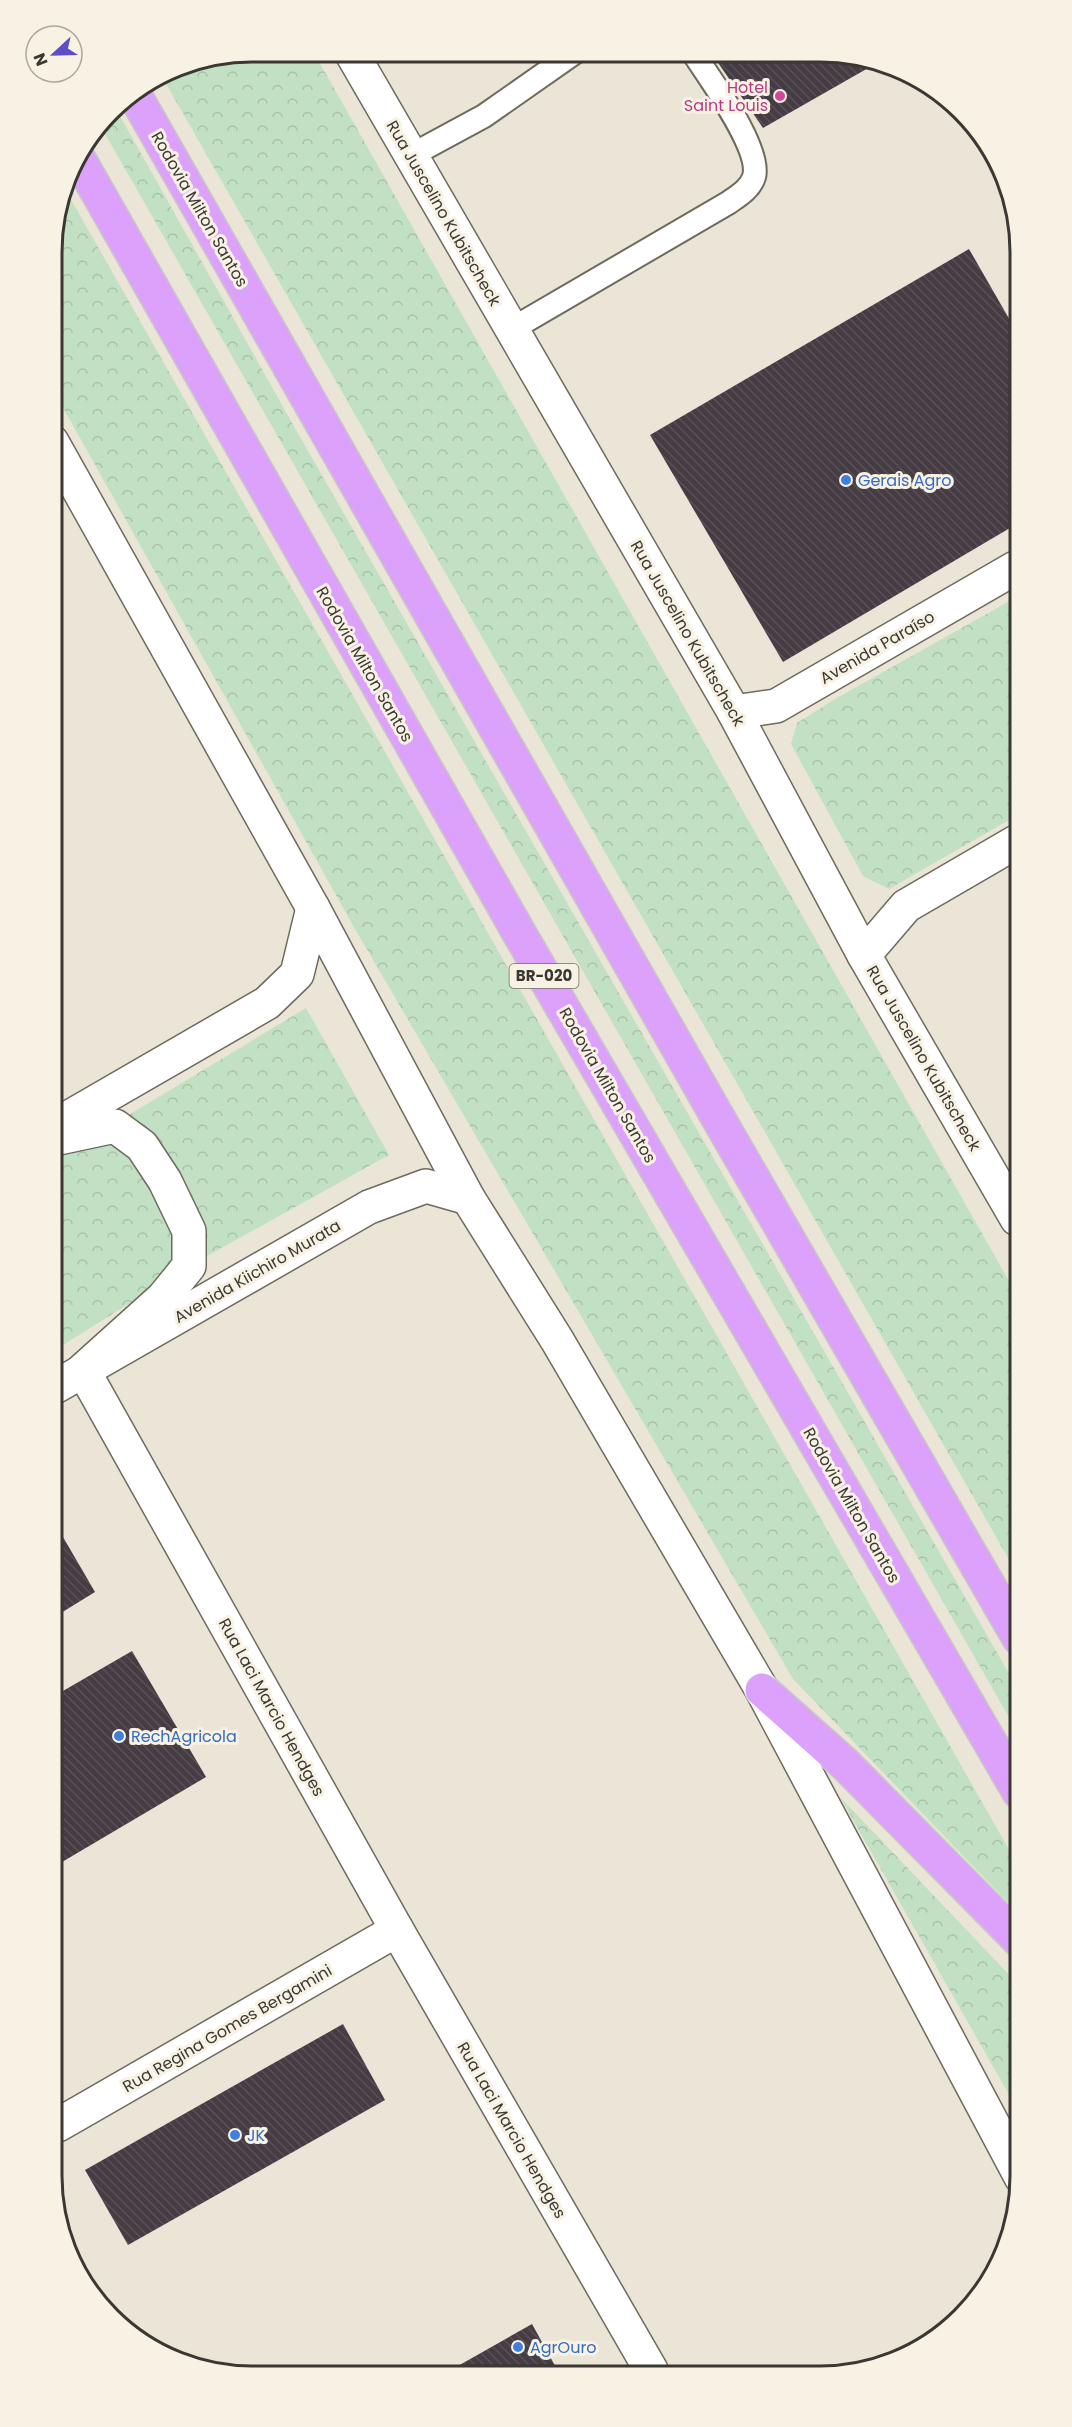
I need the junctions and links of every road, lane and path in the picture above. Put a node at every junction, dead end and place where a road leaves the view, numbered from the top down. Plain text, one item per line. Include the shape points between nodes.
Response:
1 (357, 62) edge
2 (561, 62) edge
3 (699, 62) edge
4 (138, 99) edge
5 (410, 156) junction
6 (82, 165) edge
7 (512, 329) junction
8 (62, 460) edge
9 (1010, 571) edge
10 (734, 712) junction
11 (1010, 845) edge
12 (313, 908) junction
13 (864, 955) junction
14 (62, 1121) edge
15 (62, 1137) edge
16 (468, 1198) junction
17 (1010, 1207) edge
18 (83, 1370) junction
19 (62, 1383) edge
20 (1010, 1622) edge
21 (762, 1690) junction
22 (1010, 1777) edge
23 (397, 1930) junction
24 (1010, 1931) edge
25 (62, 2123) edge
26 (1010, 2156) edge
27 (649, 2366) edge

1 - 5 main road, Rua Juscelino Kubitscheck
2 - 5 lane via 484,116
3 - 7 lane via 751,149 755,165 751,184 728,203
4 - 20 highway, Rodovia Milton Santos
5 - 7 main road, Rua Juscelino Kubitscheck
6 - 22 highway, Rodovia Milton Santos / BR-020 via 522,938
7 - 10 main road, Rua Juscelino Kubitscheck
8 - 12 main road
9 - 10 main road, Avenida Paraíso via 776,706
10 - 13 main road, Rua Juscelino Kubitscheck
11 - 13 main road via 906,906
12 - 14 main road via 297,974 267,1003
12 - 16 main road
13 - 17 main road, Rua Juscelino Kubitscheck
15 - 18 main road via 115,1125 142,1146 165,1180 189,1231 189,1266 163,1298
16 - 18 main road, Avenida Kiichiro Murata via 426,1186 369,1207
16 - 21 main road via 557,1340
18 - 19 main road, Avenida Kiichiro Murata
18 - 23 main road, Rua Laci Marcio Hendges
21 - 24 highway via 845,1764
21 - 26 main road
23 - 25 main road, Rua Regina Gomes Bergamini
23 - 27 main road, Rua Laci Marcio Hendges

